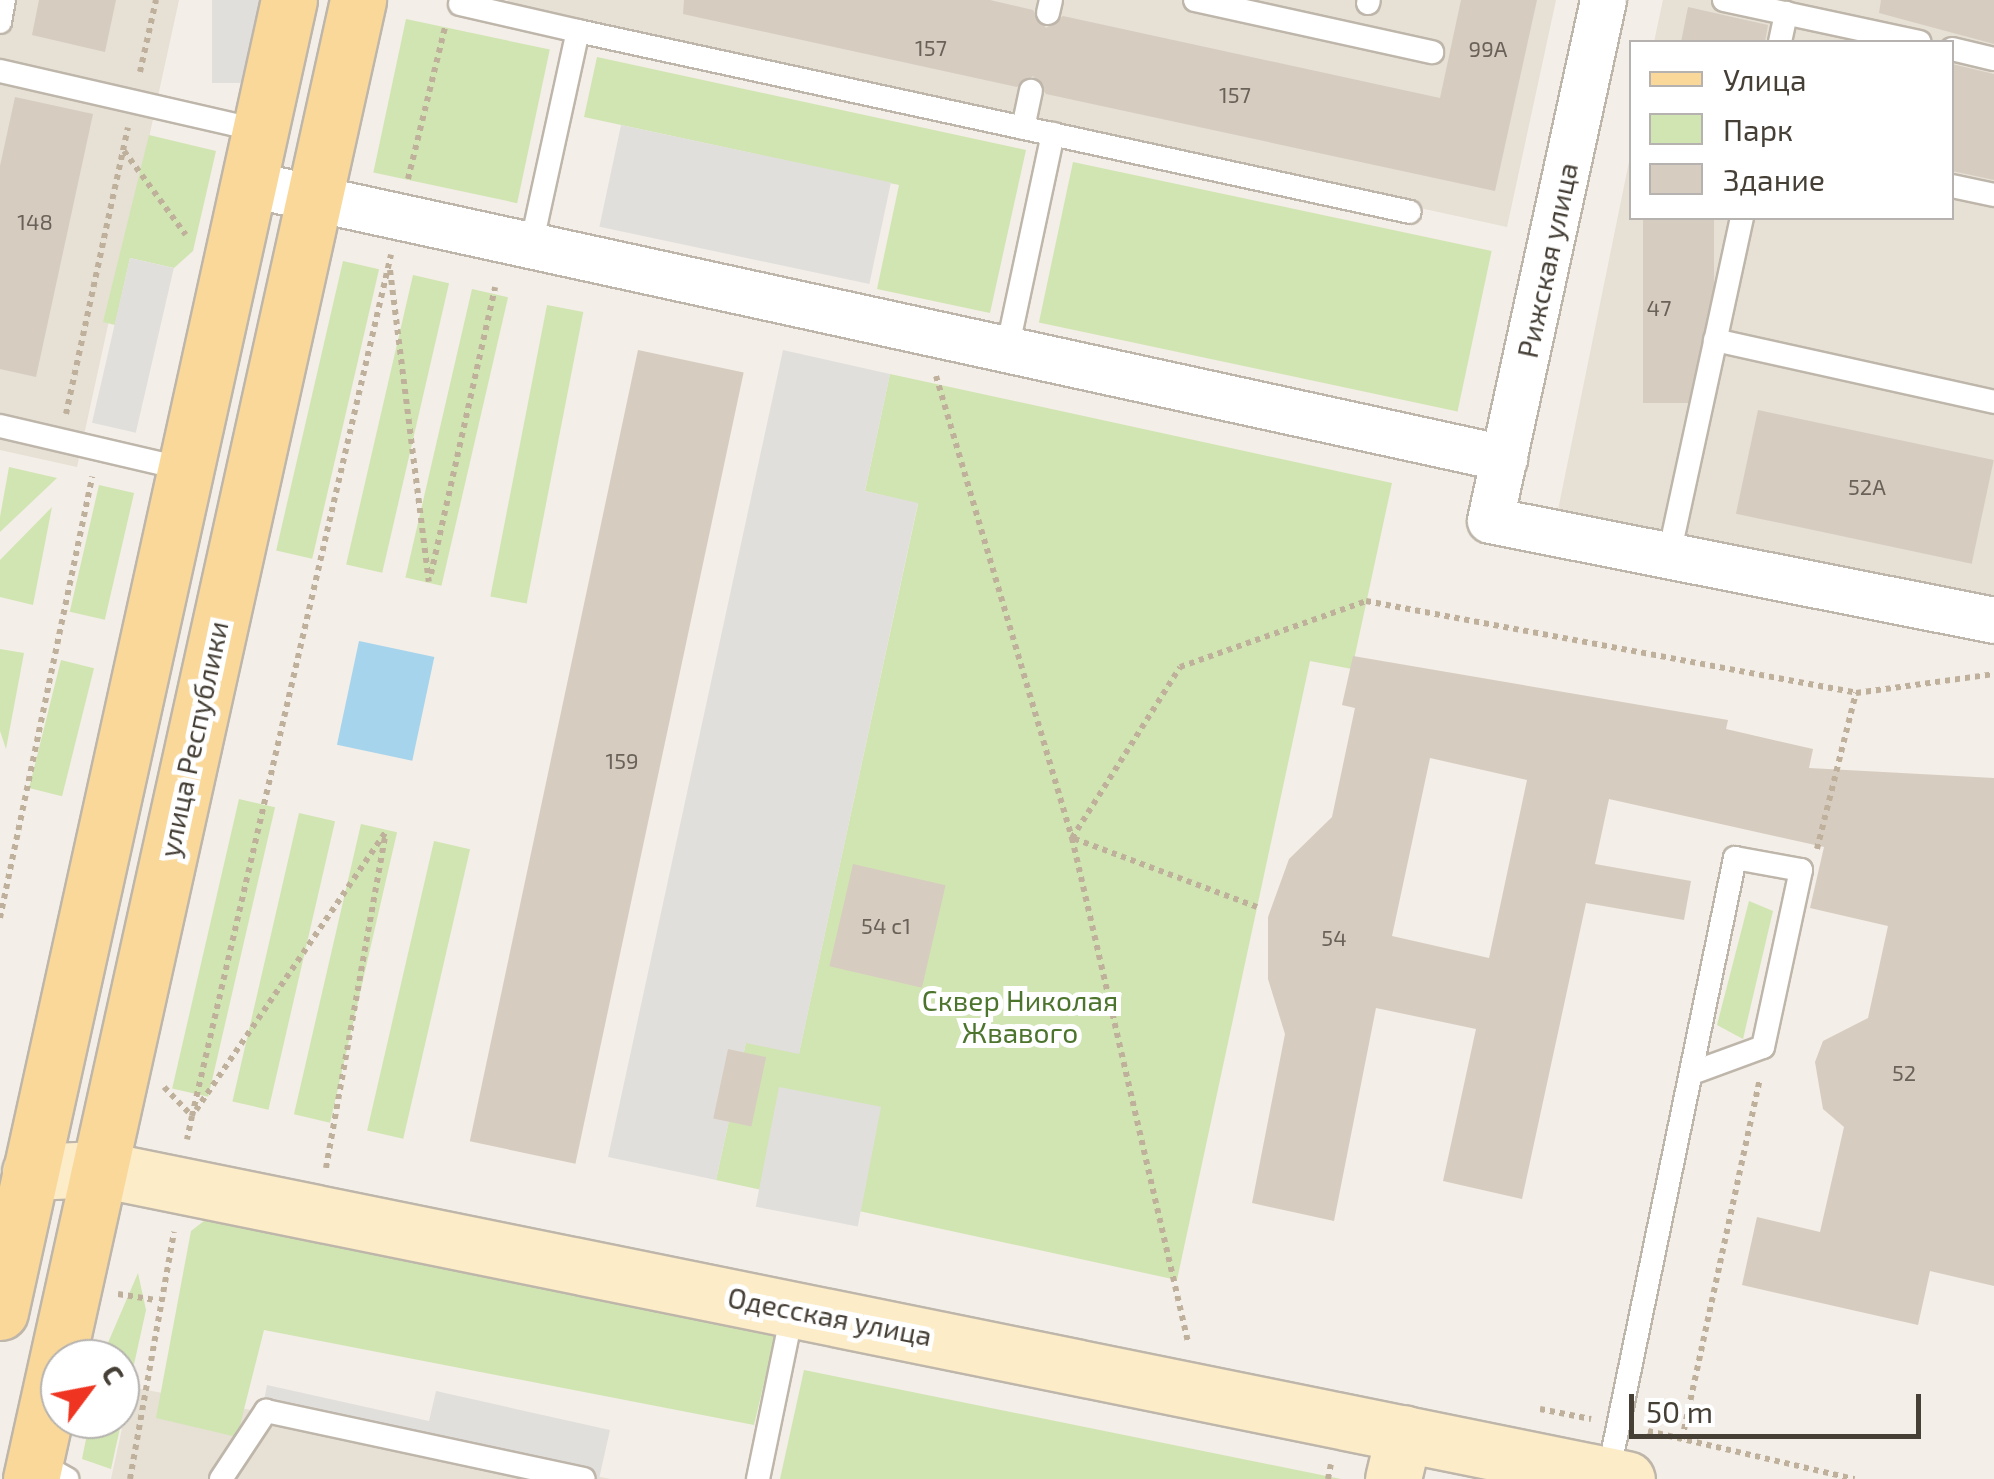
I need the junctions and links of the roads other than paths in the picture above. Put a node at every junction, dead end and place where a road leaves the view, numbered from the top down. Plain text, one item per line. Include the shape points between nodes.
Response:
1 (4, 0) edge
2 (288, 0) edge
3 (358, 0) edge
4 (1195, 0) edge
5 (1603, 0) edge
6 (1724, 0) edge
7 (460, 4) road end
8 (1786, 14) junction
9 (0, 22) edge
10 (578, 31) junction
11 (1780, 40) edge
12 (1910, 40) edge
13 (1954, 49) edge
14 (1432, 52) dead end
15 (1994, 58) edge
16 (0, 71) edge
17 (1031, 91) dead end
18 (1023, 128) junction
19 (258, 130) junction
20 (1054, 134) junction
21 (246, 183) junction
22 (1954, 186) edge
23 (1994, 195) edge
24 (314, 198) junction
25 (1410, 212) dead end
26 (1742, 220) edge
27 (531, 246) junction
28 (1715, 340) junction
29 (1007, 350) junction
30 (1994, 402) edge
31 (0, 426) edge
32 (1504, 458) junction
33 (180, 468) junction
34 (1669, 555) junction
35 (1994, 620) edge
36 (1692, 1073) junction
37 (100, 1169) junction
38 (15, 1172) edge
39 (793, 1309) junction
40 (0, 1312) edge
41 (1398, 1456) edge
42 (1618, 1460) edge
43 (44, 1473) edge
44 (221, 1479) edge
45 (584, 1479) edge
46 (758, 1479) edge

1 - 9 lane
2 - 19 main road
3 - 24 main road, улица Республики
4 - 14 lane
5 - 32 street, Рижская улица
6 - 8 lane
7 - 10 lane
8 - 11 lane
8 - 12 lane
10 - 18 lane
10 - 27 lane
13 - 15 lane
16 - 19 lane
17 - 18 lane
18 - 20 lane
19 - 21 main road
20 - 25 lane
20 - 29 lane
21 - 24 street
21 - 33 main road
22 - 23 lane
24 - 27 street
24 - 37 main road, улица Республики
26 - 28 lane
27 - 29 street
28 - 30 lane
28 - 34 lane
29 - 32 street
31 - 33 lane
32 - 34 street, Рижская улица via 1490,520
33 - 38 main road
34 - 35 street
36 - 36 lane via 1735,858 1801,870 1763,1047
36 - 42 lane
37 - 38 street, Одесская улица
37 - 39 street, Одесская улица
37 - 43 main road, улица Республики
38 - 40 main road
39 - 41 street, Одесская улица
39 - 46 lane
41 - 42 street, Одесская улица
44 - 45 lane via 266,1411

